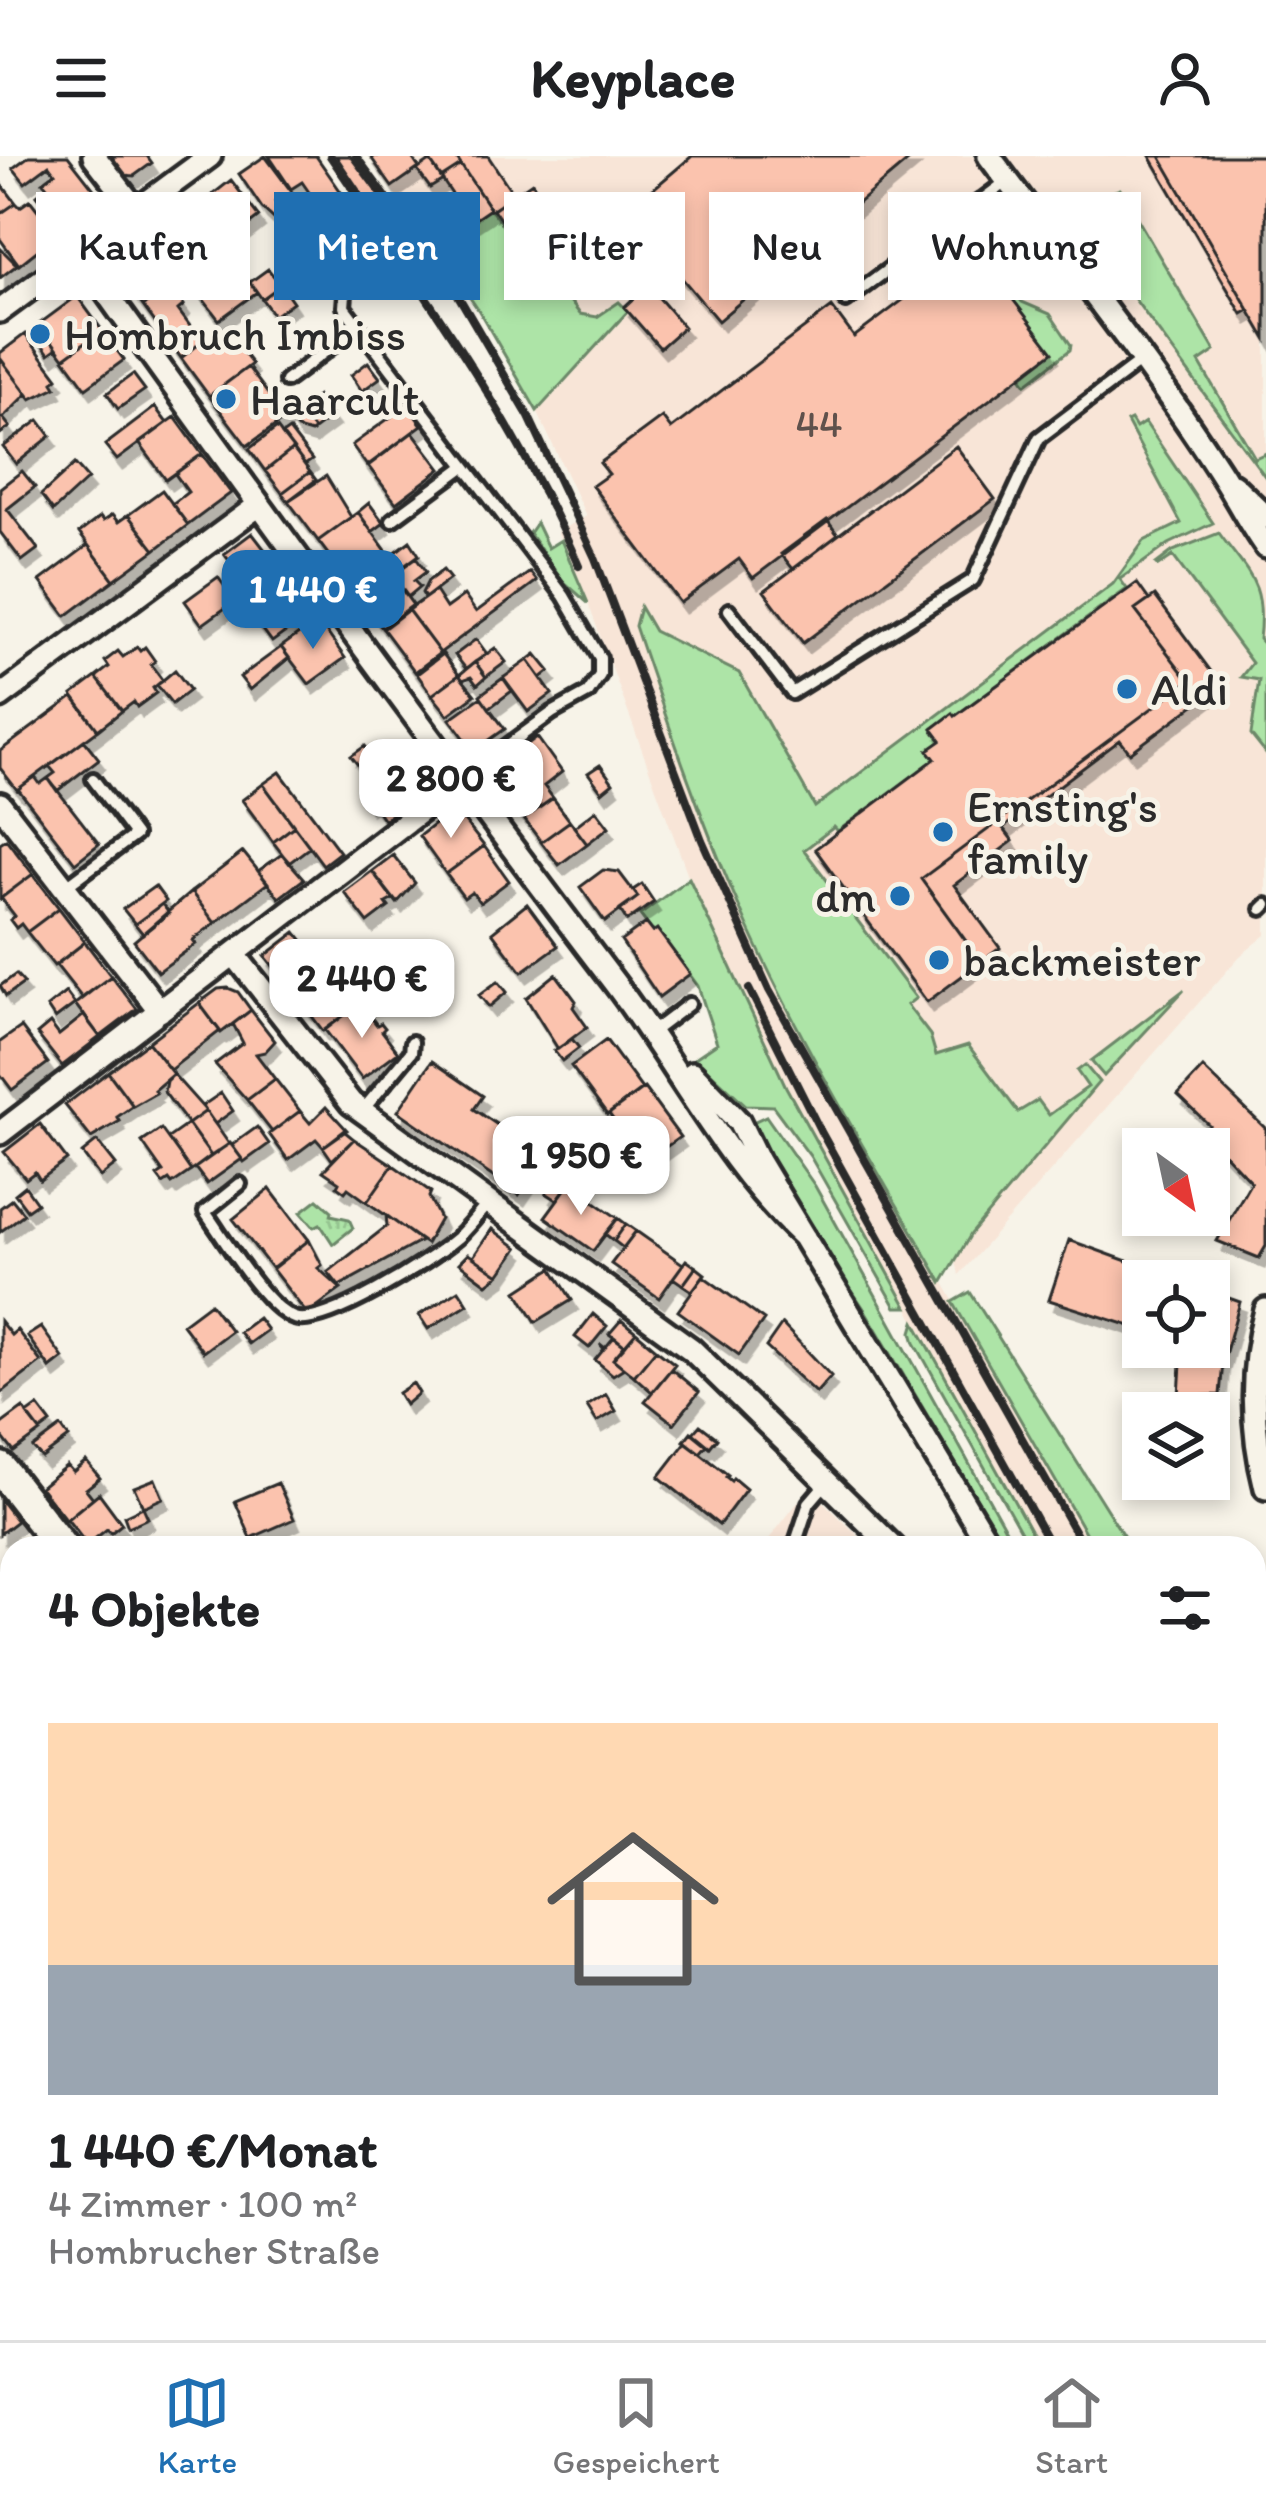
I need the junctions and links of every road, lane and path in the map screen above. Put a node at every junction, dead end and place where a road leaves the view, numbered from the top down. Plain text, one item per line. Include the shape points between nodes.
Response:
1 (94, 156) edge
2 (210, 156) edge
3 (989, 156) edge
4 (1007, 181) junction
5 (122, 192) edge
6 (161, 192) edge
7 (36, 284) edge
8 (112, 300) edge
9 (345, 300) edge
10 (846, 301) dead end
11 (0, 311) edge
12 (359, 326) junction
13 (1142, 361) junction
14 (286, 381) dead end
15 (465, 466) junction
16 (1220, 472) junction
17 (259, 505) junction
18 (1266, 517) edge
19 (392, 520) dead end
20 (1266, 548) edge
21 (729, 610) dead end
22 (0, 698) edge
23 (462, 778) junction
24 (93, 779) dead end
25 (0, 804) edge
26 (64, 888) junction
27 (233, 954) junction
28 (689, 1004) dead end
29 (160, 1011) junction
30 (652, 1032) junction
31 (412, 1042) dead end
32 (362, 1112) junction
33 (0, 1133) edge
34 (240, 1184) dead end
35 (488, 1203) junction
36 (1266, 1310) edge
37 (0, 1468) edge
38 (827, 1482) junction
39 (1266, 1488) edge
40 (53, 1536) edge
41 (798, 1536) edge
42 (882, 1536) edge
43 (984, 1536) edge

1 - 5 street
2 - 6 street
3 - 4 street
4 - 10 lane
4 - 13 street
7 - 11 street
8 - 17 street
9 - 12 lane
12 - 14 lane
12 - 15 lane
13 - 16 street
13 - 21 lane via 1040,438 973,580 792,693
15 - 19 lane
15 - 23 lane via 564,596 602,664 588,693
16 - 18 street
16 - 20 street
17 - 22 street
17 - 23 street
23 - 27 street
23 - 30 street
24 - 26 lane via 134,835
25 - 26 street
26 - 29 street
27 - 29 street
27 - 32 street
28 - 30 lane
29 - 33 street
30 - 43 street via 740,1122
31 - 32 lane
32 - 35 street
34 - 35 lane via 205,1212 274,1305 294,1318 317,1319 387,1283 459,1236
35 - 38 street via 691,1349
36 - 39 street via 1253,1393
37 - 40 street
38 - 41 lane
38 - 42 street

